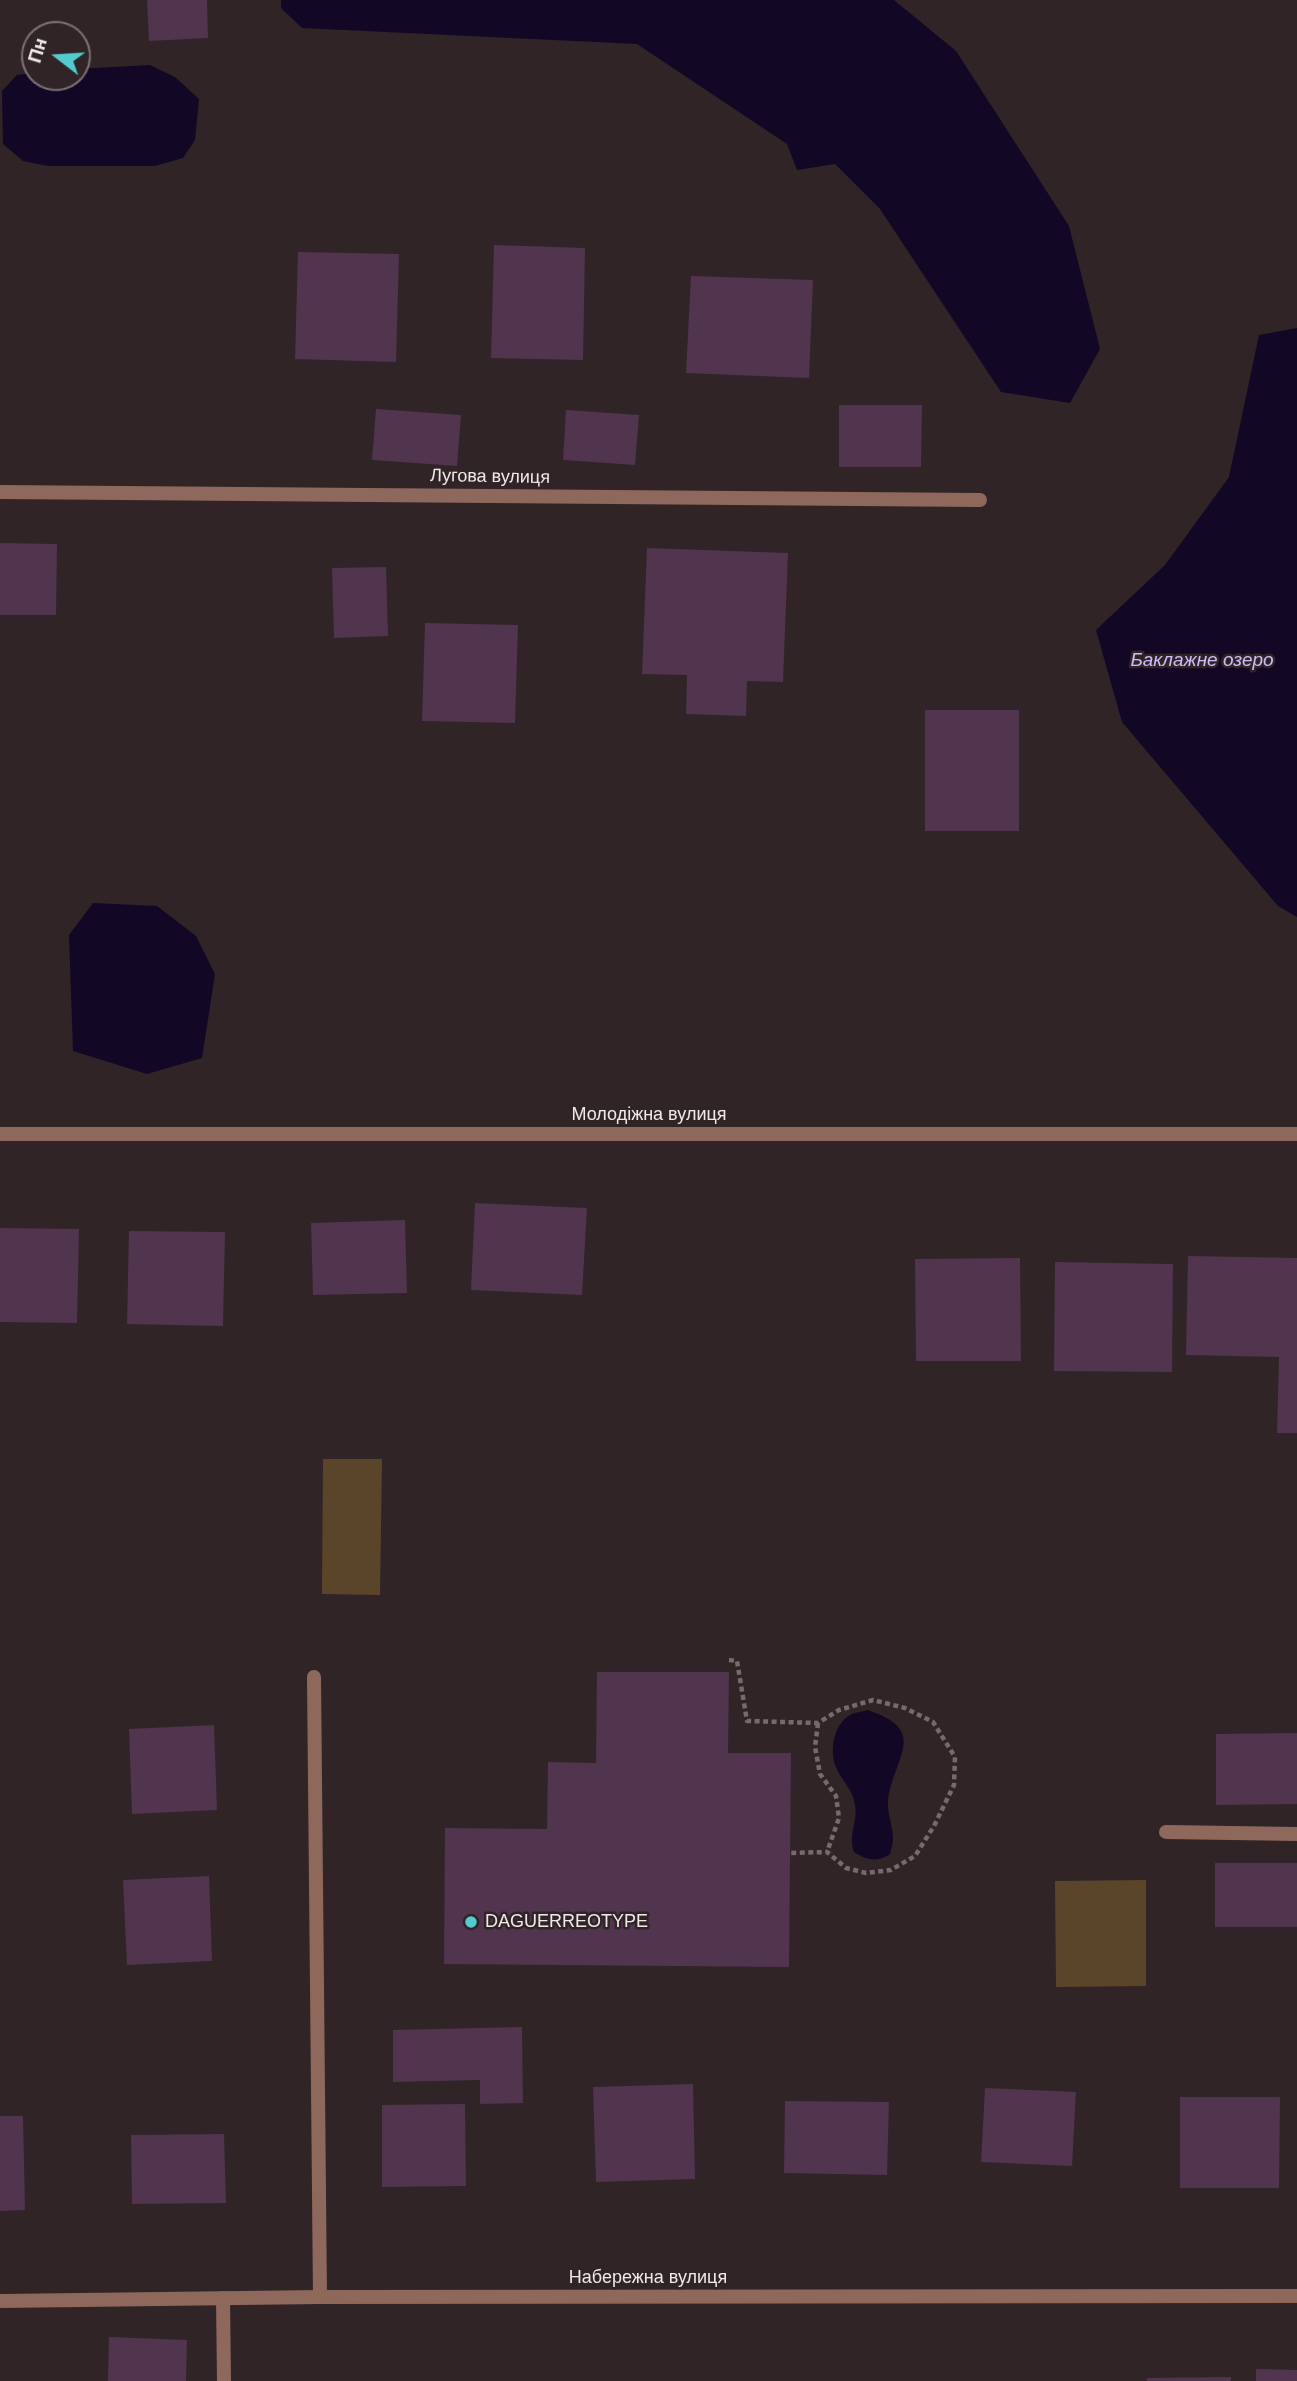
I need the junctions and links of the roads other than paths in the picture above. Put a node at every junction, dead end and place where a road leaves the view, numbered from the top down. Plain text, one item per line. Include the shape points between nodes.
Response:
1 (0, 492) edge
2 (981, 500) dead end
3 (0, 1133) edge
4 (1297, 1134) edge
5 (314, 1676) dead end
6 (1166, 1832) dead end
7 (1297, 1834) edge
8 (1297, 2296) edge
9 (320, 2297) junction
10 (223, 2298) junction
11 (0, 2301) edge
12 (224, 2381) edge

1 - 2 street, Лугова вулиця
3 - 4 street, Молодіжна вулиця
5 - 9 street
6 - 7 street
8 - 9 street, Набережна вулиця
9 - 10 street, Набережна вулиця
10 - 11 street, Набережна вулиця
10 - 12 street

